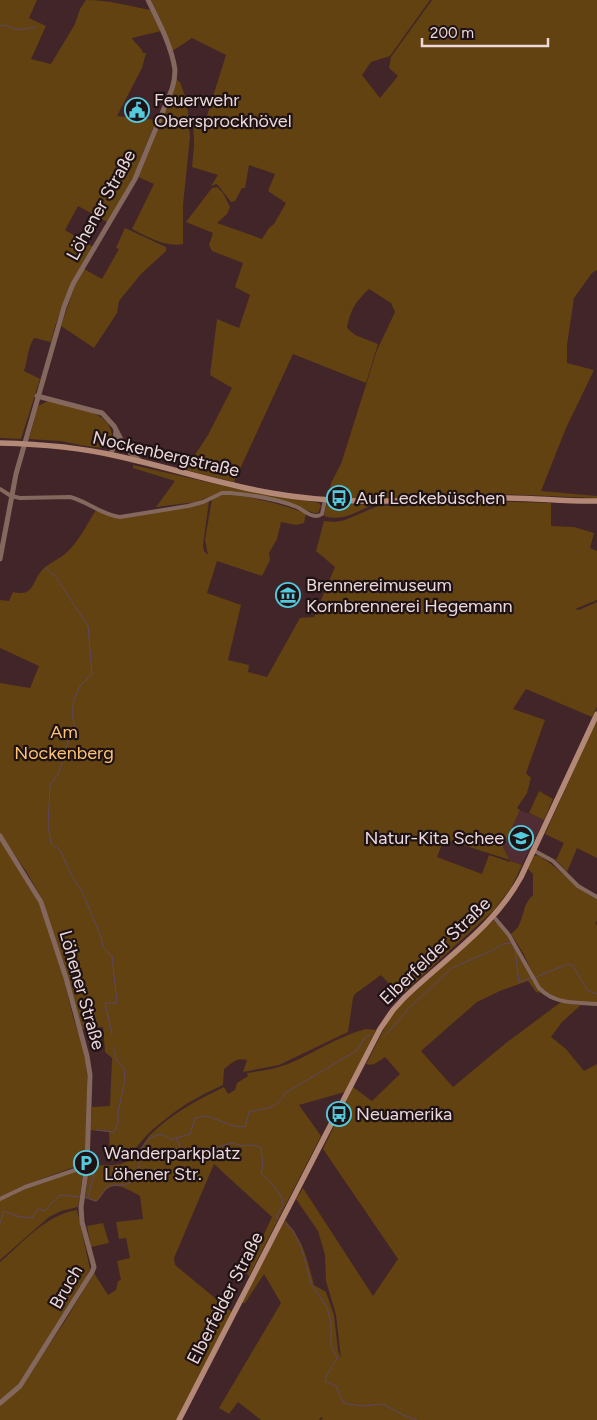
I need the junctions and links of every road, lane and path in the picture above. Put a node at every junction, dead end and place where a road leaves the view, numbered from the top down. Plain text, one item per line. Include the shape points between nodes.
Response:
1 (148, 0) edge
2 (37, 396) junction
3 (116, 430) junction
4 (121, 442) junction
5 (0, 443) edge
6 (114, 455) junction
7 (142, 462) junction
8 (0, 489) edge
9 (11, 496) junction
10 (325, 500) junction
11 (597, 501) edge
12 (2, 540) edge
13 (0, 559) edge
14 (597, 714) edge
15 (0, 836) edge
16 (534, 850) junction
17 (597, 897) edge
18 (493, 916) junction
19 (597, 1004) edge
20 (87, 1165) junction
21 (0, 1199) edge
22 (0, 1403) edge
23 (179, 1420) edge

1 - 2 street, Löhener Straße via 163,30 173,62 175,76 172,89 135,179 73,284
2 - 3 street via 102,413
2 - 9 street, Löhener Straße
3 - 4 street
3 - 6 street
4 - 6 street
4 - 7 street
5 - 6 main road, Nockenbergstraße via 60,446
6 - 7 main road, Nockenbergstraße
7 - 10 main road, Nockenbergstraße via 271,494
8 - 9 street, Nockenbergstraße
9 - 10 street, Nockenbergstraße via 70,496 109,515 120,516 188,506 222,493 231,493 289,505 318,516 322,514
9 - 12 street, Löhener Straße
10 - 11 main road, Nockenbergstraße via 401,502 520,498
12 - 13 street, Löhener Straße
14 - 16 main road, Elberfelder Straße
15 - 20 street, Löhener Straße via 41,902 88,1056
16 - 17 street via 553,861 578,886
16 - 18 main road, Elberfelder Straße via 514,890
18 - 19 street via 509,935 538,988 570,1003
18 - 23 main road, Elberfelder Straße via 410,992 386,1020
20 - 21 street
20 - 22 street, Bruch via 82,1222 94,1267 20,1386

